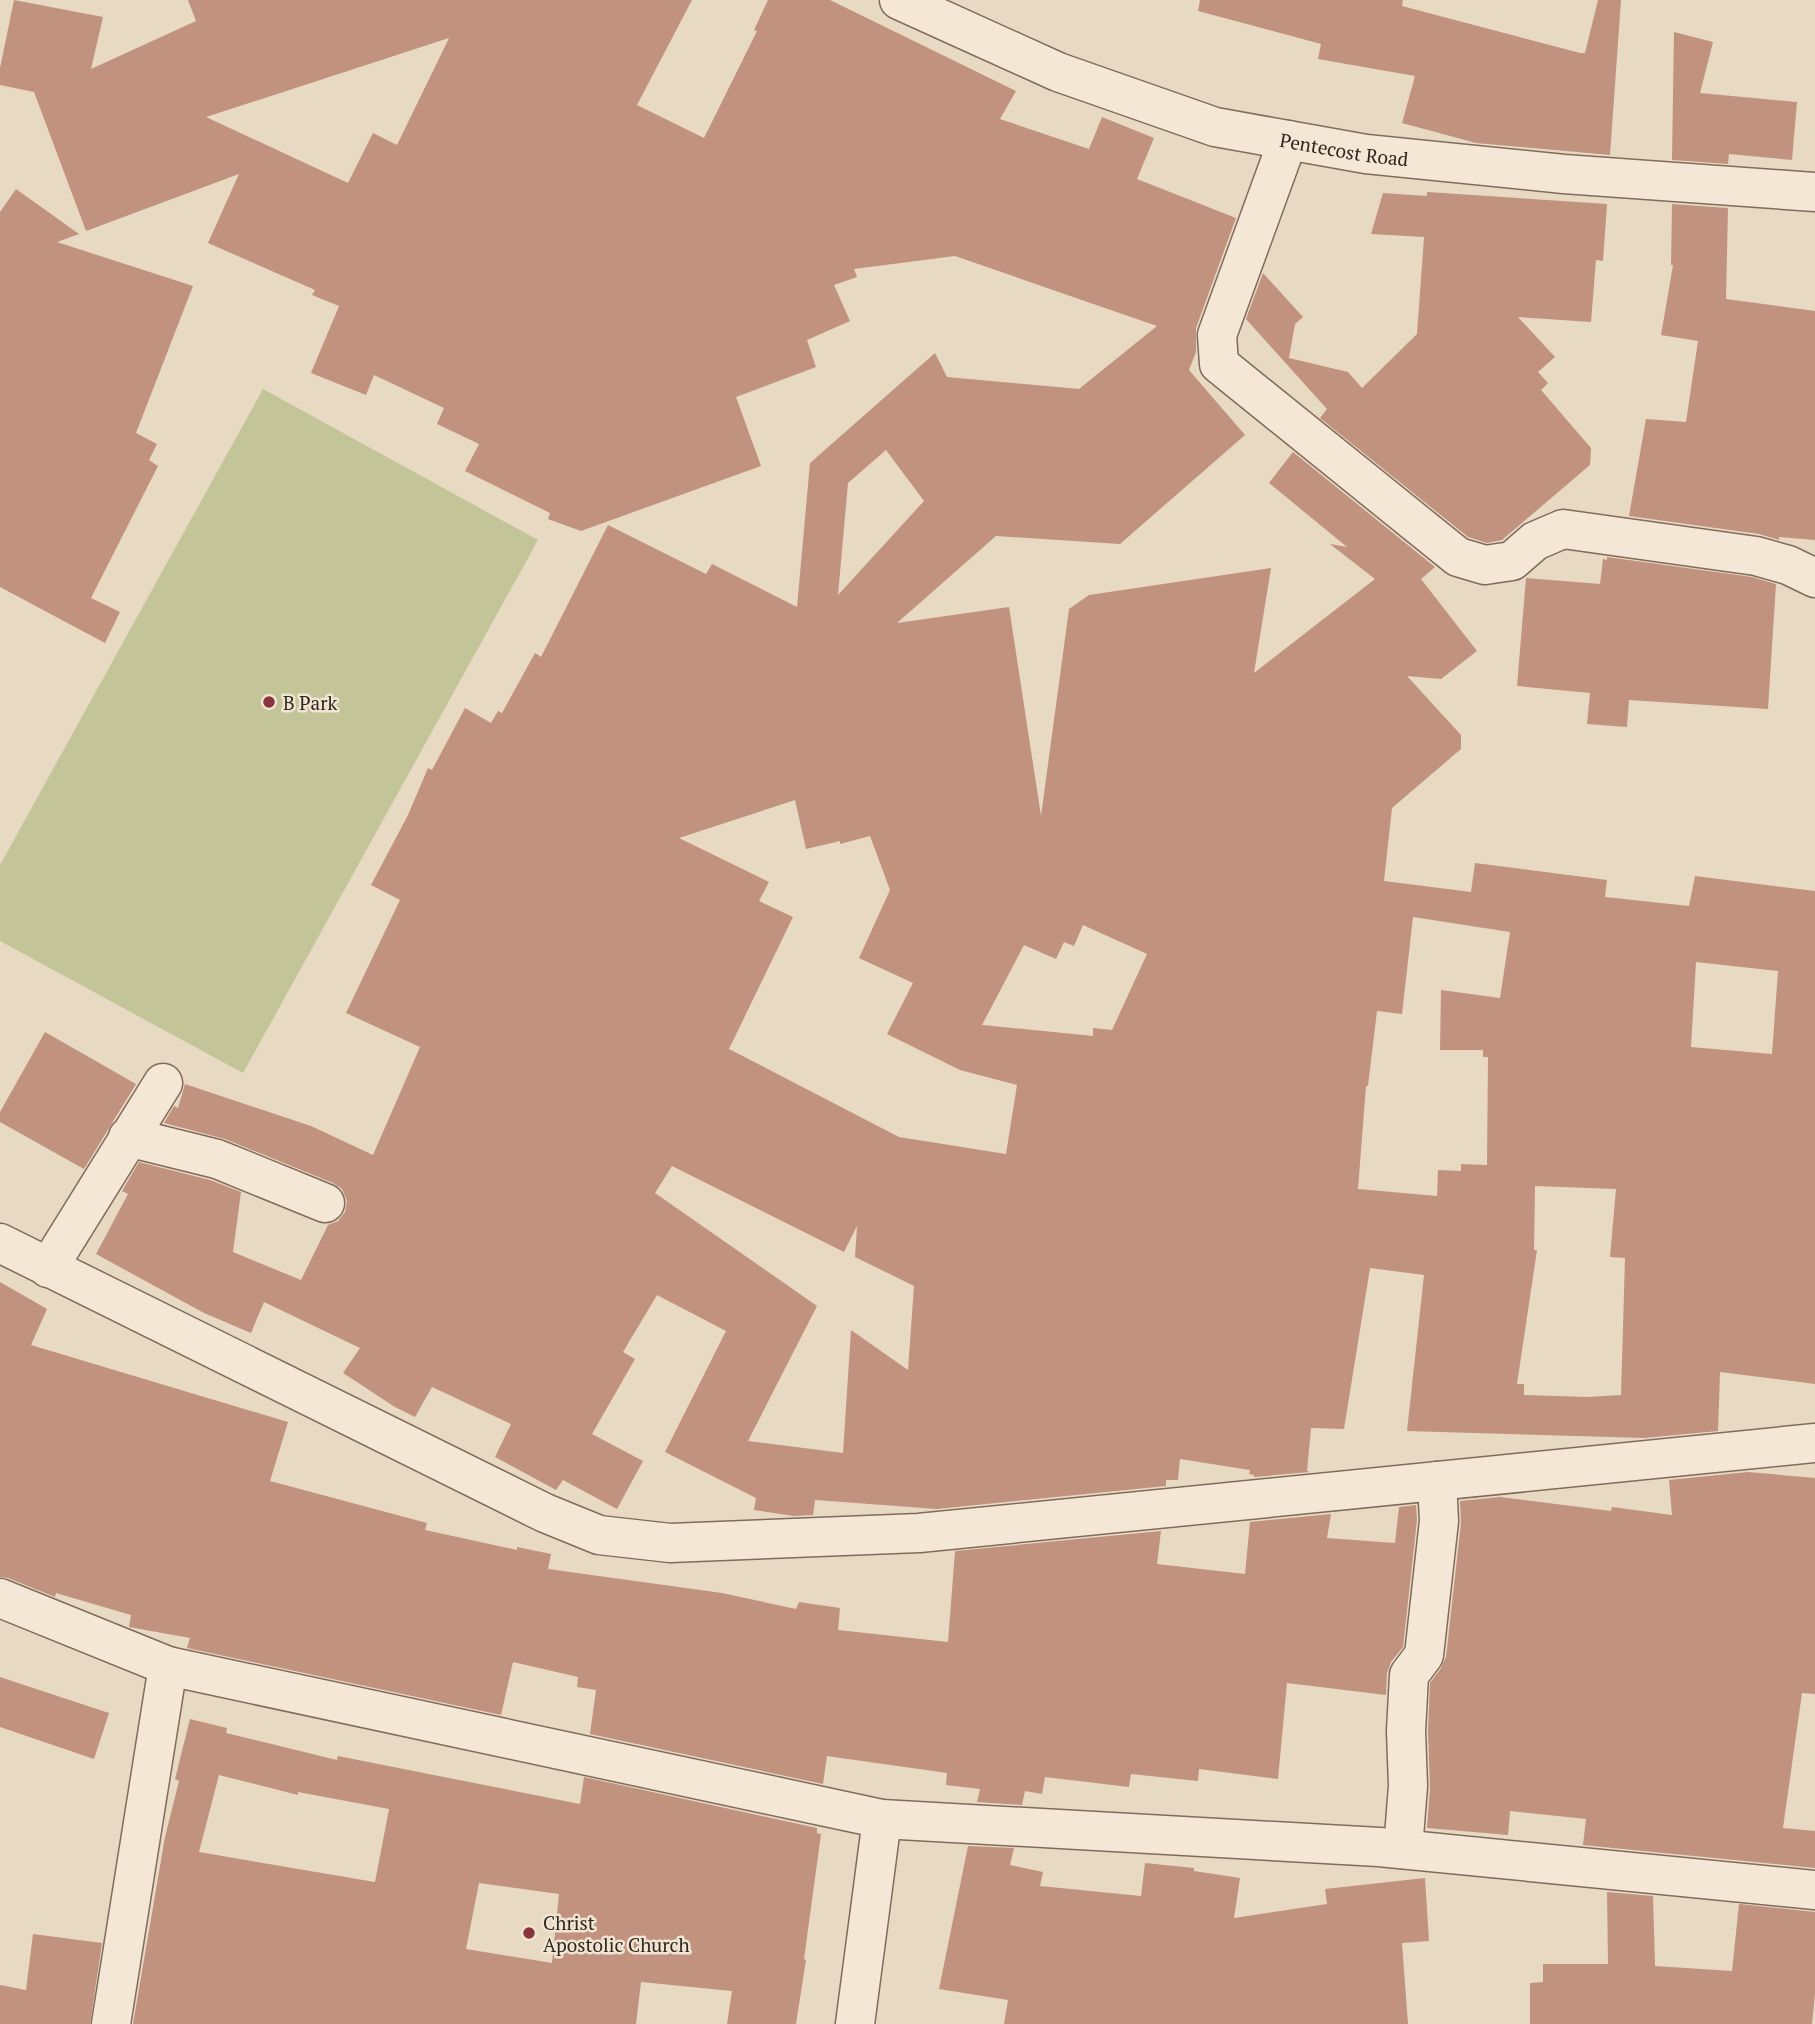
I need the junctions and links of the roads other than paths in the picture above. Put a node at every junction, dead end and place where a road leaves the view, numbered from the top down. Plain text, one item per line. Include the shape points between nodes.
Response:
1 (899, 0) edge
2 (1288, 140) junction
3 (1815, 192) edge
4 (1815, 578) edge
5 (163, 1083) dead end
6 (128, 1138) junction
7 (325, 1203) dead end
8 (0, 1243) edge
9 (48, 1268) junction
10 (1815, 1443) edge
11 (1437, 1481) junction
12 (0, 1598) edge
13 (168, 1667) junction
14 (882, 1819) junction
15 (1403, 1849) junction
16 (1815, 1890) edge
17 (111, 2024) edge
18 (855, 2024) edge

1 - 2 street, Pentecost Road via 1058,72 1215,127
2 - 3 street, Pentecost Road via 1366,154 1564,174
2 - 4 street via 1217,335 1219,364 1458,556 1485,565 1512,561 1535,541 1563,529 1756,556
5 - 6 street
6 - 7 street via 217,1159
6 - 9 street
8 - 9 street
9 - 11 street via 545,1513 599,1535 670,1543 919,1533
10 - 11 street
11 - 15 street via 1439,1521 1424,1655 1409,1675
12 - 13 street
13 - 14 street
13 - 17 street
14 - 15 street
14 - 18 street
15 - 16 street

